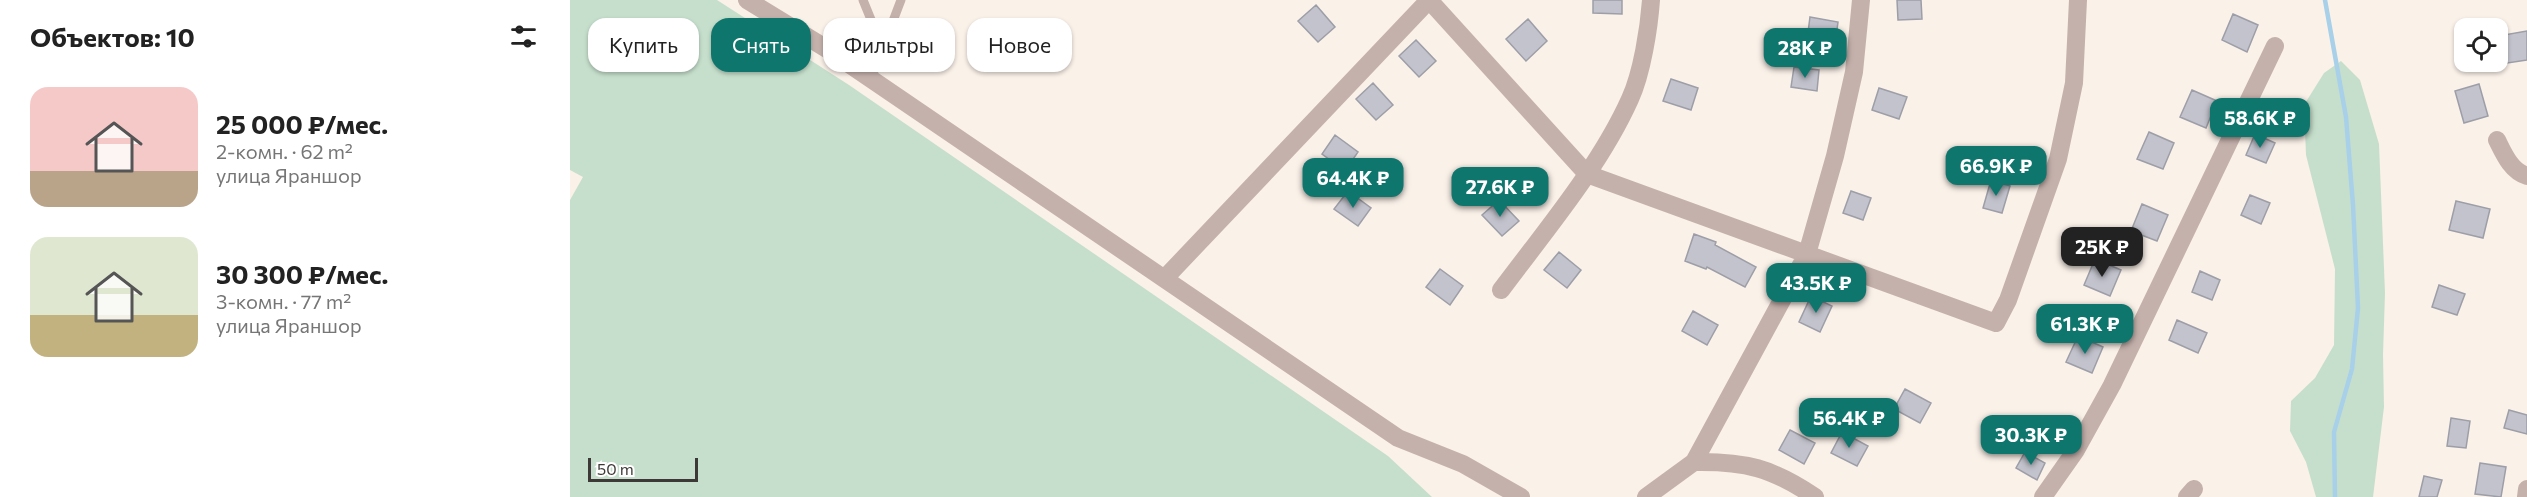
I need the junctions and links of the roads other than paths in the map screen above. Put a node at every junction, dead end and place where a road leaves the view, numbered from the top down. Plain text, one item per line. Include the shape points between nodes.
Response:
1 (747, 0) edge
2 (863, 0) edge
3 (902, 0) edge
4 (1429, 0) edge
5 (1651, 0) edge
6 (1861, 0) edge
7 (2078, 0) edge
8 (870, 18) edge
9 (893, 18) edge
10 (2275, 46) dead end
11 (874, 72) edge
12 (871, 79) junction
13 (2497, 140) dead end
14 (1587, 174) junction
15 (2527, 176) edge
16 (1807, 254) junction
17 (1165, 278) junction
18 (1501, 290) dead end
19 (1694, 462) junction
20 (2527, 489) edge
21 (1521, 497) edge
22 (1646, 497) edge
23 (1815, 497) edge
24 (2043, 497) edge
25 (2526, 497) edge

1 - 12 street
2 - 8 lane
3 - 9 lane
4 - 14 street
4 - 17 street
5 - 14 street via 1648,31 1631,98
6 - 16 street via 1854,72
7 - 16 street via 2074,83 2058,159 2008,300 1996,323
10 - 24 street via 2112,385 2076,450
11 - 12 lane
12 - 17 street
13 - 15 street via 2506,159
14 - 16 street
14 - 18 street
16 - 19 street
17 - 21 street via 1398,438 1463,464
19 - 22 street
19 - 23 street via 1730,461 1757,467
20 - 25 street

